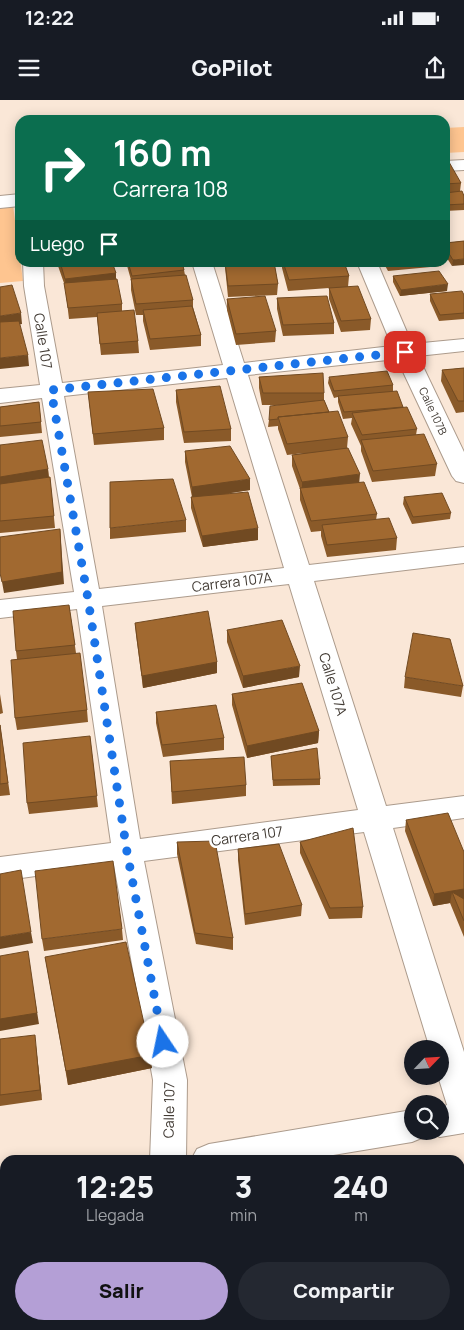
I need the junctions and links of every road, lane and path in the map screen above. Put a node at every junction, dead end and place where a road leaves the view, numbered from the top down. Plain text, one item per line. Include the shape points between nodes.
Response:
1 (464, 165) edge
2 (450, 166) edge
3 (15, 200) edge
4 (0, 202) edge
5 (204, 267) edge
6 (369, 267) edge
7 (28, 279) edge
8 (464, 345) edge
9 (405, 352) junction
10 (235, 370) junction
11 (51, 390) junction
12 (0, 396) edge
13 (464, 476) edge
14 (464, 555) edge
15 (299, 574) junction
16 (88, 599) junction
17 (0, 609) edge
18 (464, 807) edge
19 (375, 819) junction
20 (127, 852) junction
21 (0, 868) edge
22 (464, 1105) edge
23 (464, 1118) edge
24 (449, 1120) edge
25 (404, 1127) edge
26 (168, 1155) edge
27 (239, 1155) edge

1 - 2 street
3 - 4 street
5 - 10 street, Calle 107A
6 - 9 street, Calle 107B
7 - 11 street, Calle 107
8 - 9 street
9 - 10 street
9 - 13 street, Calle 107B
10 - 11 street
10 - 15 street, Calle 107A
11 - 12 street
11 - 16 street, Calle 107
14 - 15 street, Carrera 107A
15 - 16 street, Carrera 107A
15 - 19 street, Calle 107A
16 - 17 street, Carrera 107A
16 - 20 street, Calle 107
18 - 19 street, Carrera 107
19 - 20 street, Carrera 107
19 - 22 street, Calle 107A
20 - 21 street, Carrera 107
20 - 26 street, Calle 107 via 170,1080
23 - 24 street
25 - 27 street

